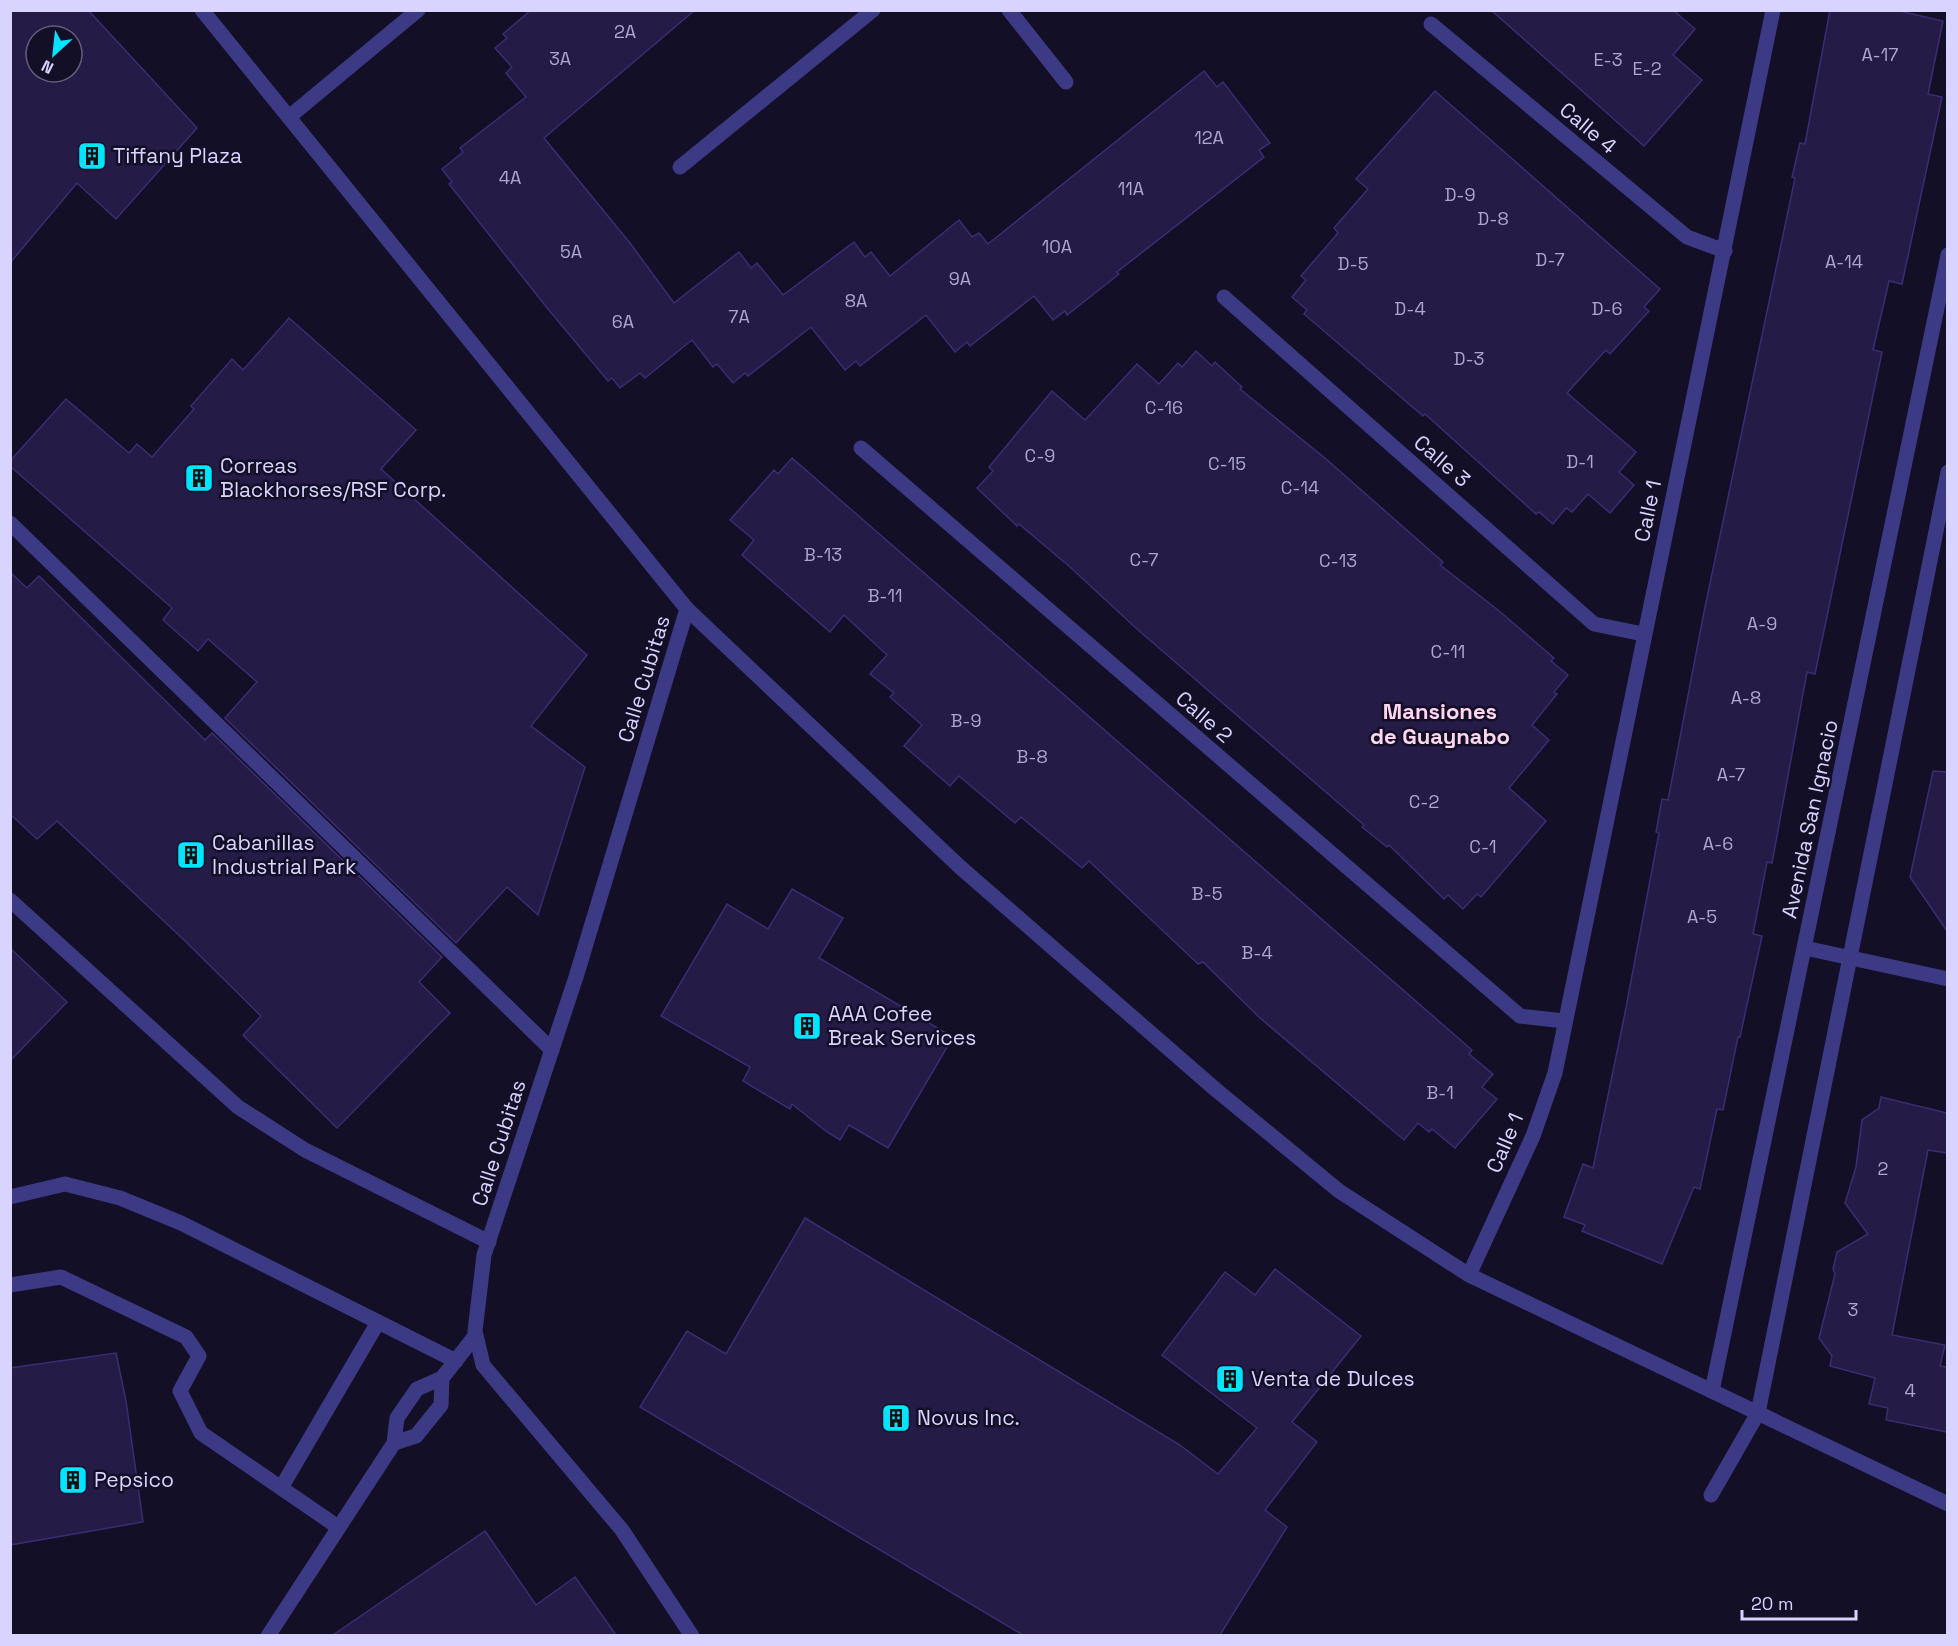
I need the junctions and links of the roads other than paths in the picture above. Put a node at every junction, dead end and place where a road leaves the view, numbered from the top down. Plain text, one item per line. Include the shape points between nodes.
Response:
1 (202, 10) edge
2 (418, 10) edge
3 (873, 10) edge
4 (1009, 10) edge
5 (1773, 10) edge
6 (1431, 24) dead end
7 (1066, 82) dead end
8 (289, 117) junction
9 (680, 167) dead end
10 (1725, 251) junction
11 (1947, 255) edge
12 (1224, 297) dead end
13 (861, 448) dead end
14 (1947, 474) edge
15 (10, 523) edge
16 (687, 609) junction
17 (1643, 634) junction
18 (10, 900) edge
19 (1805, 948) junction
20 (1850, 959) junction
21 (1947, 979) edge
22 (1564, 1022) junction
23 (552, 1050) junction
24 (10, 1197) edge
25 (489, 1242) junction
26 (1469, 1275) junction
27 (10, 1285) edge
28 (377, 1323) junction
29 (475, 1336) junction
30 (456, 1361) junction
31 (442, 1378) junction
32 (1712, 1391) junction
33 (1758, 1413) junction
34 (394, 1443) junction
35 (281, 1488) junction
36 (1711, 1495) dead end
37 (1947, 1504) edge
38 (338, 1527) junction
39 (268, 1635) edge
40 (692, 1635) edge

1 - 8 street
2 - 8 street
3 - 9 street
4 - 7 street
5 - 10 street, Calle 1
6 - 10 street, Calle 4 via 1687,237
8 - 16 street
10 - 17 street, Calle 1
11 - 19 street, Avenida San Ignacio
12 - 17 street, Calle 3 via 1594,624
13 - 22 street, Calle 2 via 1520,1016
14 - 20 street
15 - 23 street
16 - 23 street, Calle Cubitas
16 - 26 street via 960,867 1215,1089 1339,1191
17 - 22 street, Calle 1
18 - 25 street via 238,1107 305,1150
19 - 20 street
19 - 32 street, Avenida San Ignacio
20 - 21 street
20 - 33 street
22 - 26 street, Calle 1 via 1555,1073 1533,1136
23 - 25 street, Calle Cubitas
24 - 28 street via 65,1184 120,1197 181,1223
25 - 29 street, Calle Cubitas via 484,1255
26 - 32 street
27 - 35 street via 61,1277 186,1336 199,1356 180,1391 201,1432
28 - 30 street
28 - 35 street
29 - 30 street
29 - 40 street, Calle Cubitas via 483,1365 622,1530
30 - 31 street
31 - 34 street via 417,1389 397,1418
31 - 34 street via 441,1405 416,1436
32 - 33 street
33 - 36 street
33 - 37 street
34 - 38 street
35 - 38 street
38 - 39 street

